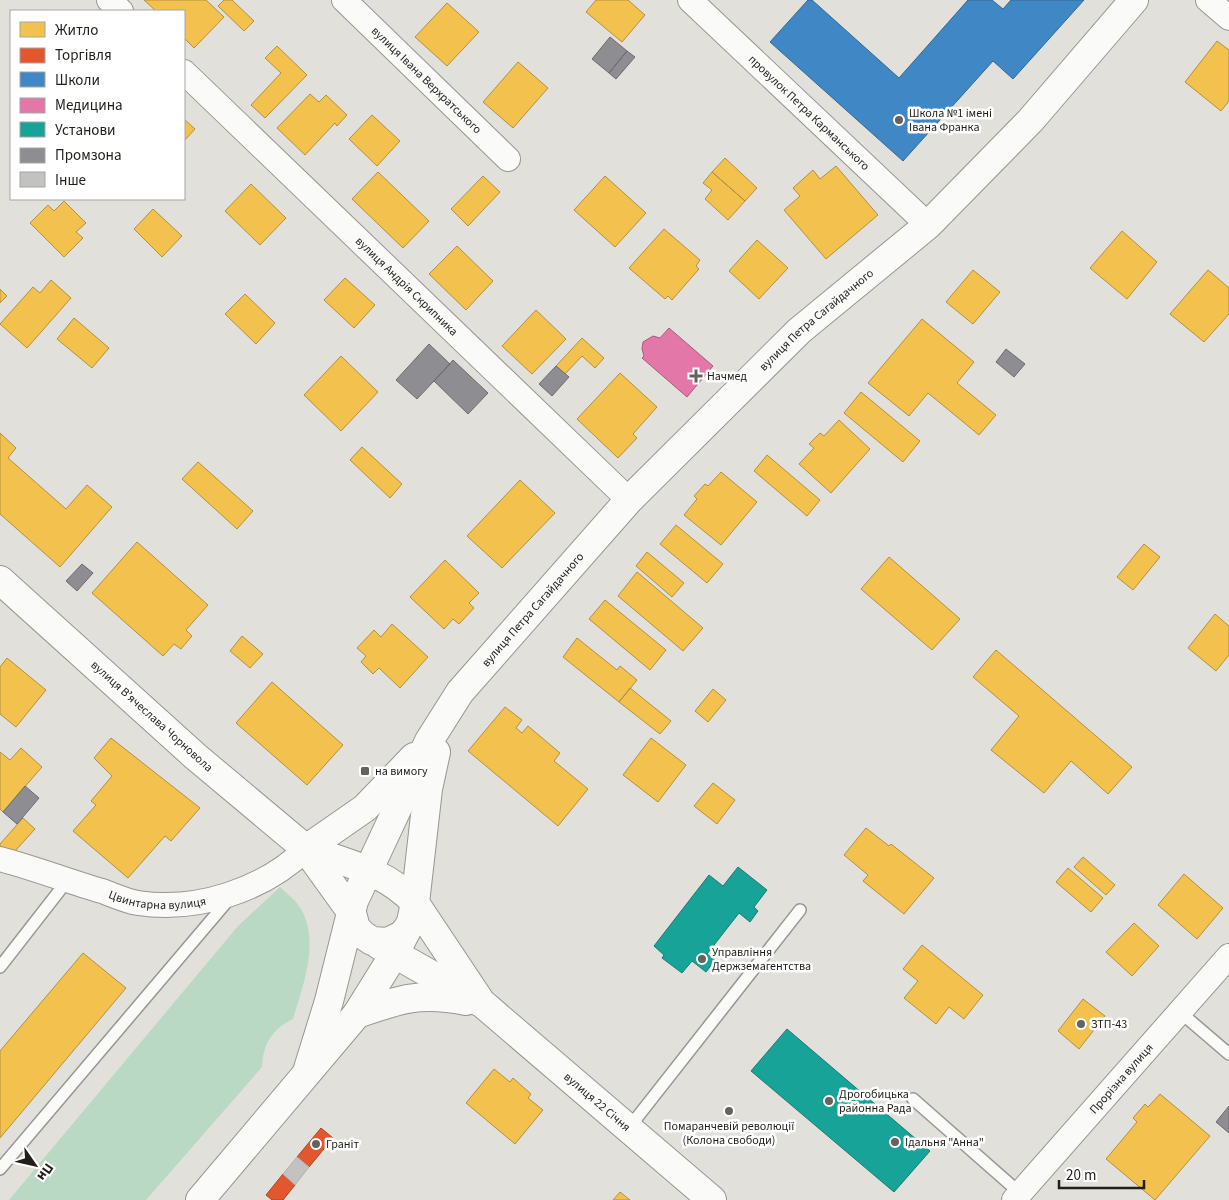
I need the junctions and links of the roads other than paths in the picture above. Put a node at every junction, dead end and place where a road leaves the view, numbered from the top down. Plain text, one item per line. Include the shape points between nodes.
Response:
1 (109, 0) edge
2 (344, 0) edge
3 (690, 0) edge
4 (1134, 0) edge
5 (1208, 0) edge
6 (120, 10) edge
7 (1229, 18) edge
8 (185, 73) edge
9 (508, 160) dead end
10 (928, 225) junction
11 (629, 500) junction
12 (0, 580) edge
13 (445, 714) junction
14 (429, 741) junction
15 (306, 849) junction
16 (0, 859) edge
17 (368, 870) junction
18 (67, 881) junction
19 (234, 892) junction
20 (354, 904) junction
21 (407, 905) junction
22 (800, 910) dead end
23 (383, 947) junction
24 (1229, 956) edge
25 (0, 967) edge
26 (482, 1004) junction
27 (1180, 1012) junction
28 (357, 1014) junction
29 (1229, 1054) edge
30 (307, 1072) junction
31 (912, 1099) dead end
32 (628, 1129) junction
33 (0, 1169) edge
34 (1017, 1196) edge
35 (200, 1200) edge
36 (712, 1200) edge

1 - 6 street
2 - 9 street, вулиця Івана Верхратського
3 - 10 street, провулок Петра Карманського
4 - 10 main road, вулиця Петра Сагайдачного via 1030,121
5 - 7 street
8 - 11 street, вулиця Андрія Скрипника
10 - 11 main road, вулиця Петра Сагайдачного via 799,331
11 - 13 main road, вулиця Петра Сагайдачного via 460,692
12 - 15 main road, вулиця Вʼячеслава Чорновола via 195,756
13 - 14 main road, вулиця Петра Сагайдачного
13 - 21 main road
14 - 15 main road via 365,808
14 - 17 main road
15 - 17 main road
15 - 19 street, Цвинтарна вулиця via 291,864
15 - 20 main road
16 - 18 street, Цвинтарна вулиця
17 - 20 main road
17 - 21 main road
18 - 19 street, Цвинтарна вулиця via 138,902 202,901
18 - 25 lane
19 - 33 lane
20 - 21 main road via 368,884 376,882
20 - 23 main road via 356,928
20 - 30 main road
21 - 23 main road via 402,935
21 - 26 main road
22 - 32 lane
23 - 26 main road
23 - 28 main road
24 - 27 street, Прорізна вулиця
26 - 28 main road via 424,996 391,1002
26 - 32 main road, вулиця 22 Січня
27 - 29 lane
27 - 34 street, Прорізна вулиця
28 - 30 main road
30 - 35 main road
31 - 34 lane
32 - 36 main road, вулиця 22 Січня

